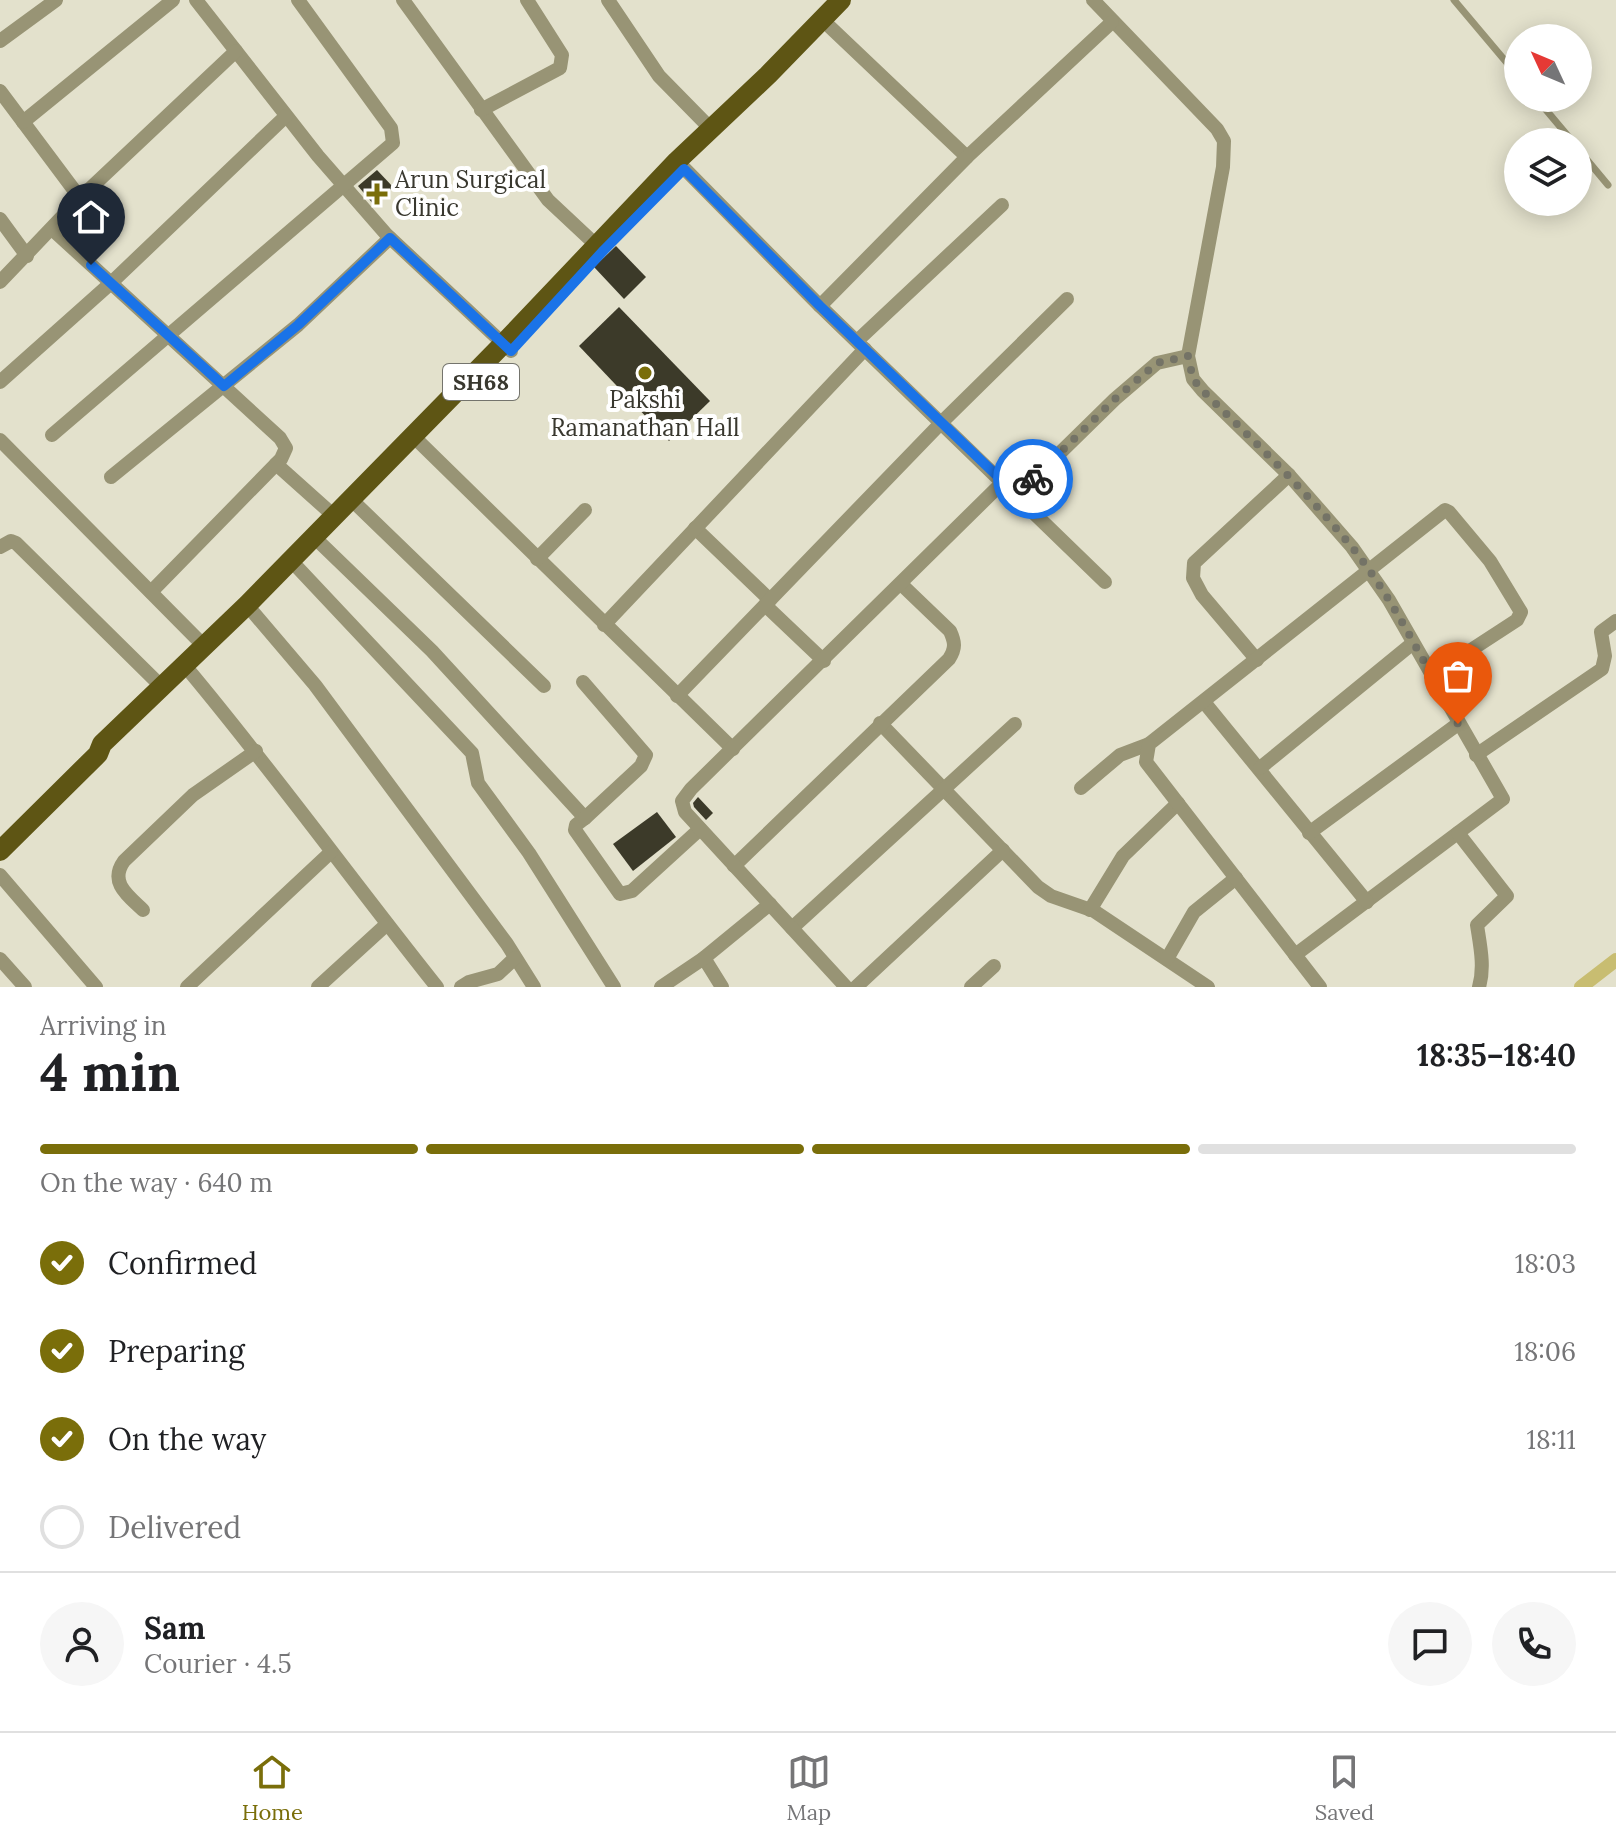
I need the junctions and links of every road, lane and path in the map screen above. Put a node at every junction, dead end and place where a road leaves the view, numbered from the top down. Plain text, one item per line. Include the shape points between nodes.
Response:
1 (56, 0) edge
2 (173, 0) edge
3 (298, 0) edge
4 (403, 0) edge
5 (527, 0) edge
6 (608, 0) edge
7 (844, 0) edge
8 (1093, 0) edge
9 (1454, 0) edge
10 (205, 3) edge
11 (1112, 22) junction
12 (830, 27) junction
13 (0, 41) edge
14 (236, 51) junction
15 (1504, 59) edge
16 (0, 91) edge
17 (481, 110) junction
18 (1548, 112) edge
19 (286, 116) junction
20 (23, 122) junction
21 (1561, 128) edge
22 (711, 129) junction
23 (967, 157) junction
24 (680, 165) junction
25 (1592, 166) edge
26 (345, 185) junction
27 (1608, 185) dead end
28 (80, 198) junction
29 (1002, 205) dead end
30 (0, 219) edge
31 (52, 229) junction
32 (390, 238) junction
33 (595, 244) junction
34 (27, 256) junction
35 (0, 282) edge
36 (111, 283) junction
37 (1067, 299) dead end
38 (820, 306) junction
39 (169, 337) junction
40 (861, 345) junction
41 (507, 348) junction
42 (1185, 356) junction
43 (0, 382) edge
44 (224, 386) junction
45 (941, 423) junction
46 (52, 435) dead end
47 (416, 439) junction
48 (0, 440) edge
49 (276, 464) junction
50 (1289, 475) junction
51 (111, 477) dead end
52 (1003, 482) junction
53 (1017, 495) junction
54 (358, 506) junction
55 (585, 510) dead end
56 (333, 515) junction
57 (695, 528) junction
58 (317, 540) junction
59 (0, 547) edge
60 (537, 559) junction
61 (292, 569) junction
62 (1368, 570) junction
63 (1105, 582) dead end
64 (901, 584) junction
65 (151, 592) junction
66 (767, 602) junction
67 (250, 609) junction
68 (1616, 621) edge
69 (604, 625) junction
70 (1413, 643) junction
71 (204, 646) junction
72 (1257, 660) junction
73 (824, 661) junction
74 (191, 673) junction
75 (1431, 676) junction
76 (583, 682) dead end
77 (161, 686) junction
78 (544, 686) dead end
79 (677, 696) junction
80 (1204, 702) junction
81 (880, 723) junction
82 (1015, 724) dead end
83 (1458, 724) junction
84 (1149, 744) junction
85 (733, 749) junction
86 (256, 751) junction
87 (98, 754) junction
88 (1476, 755) junction
89 (1260, 768) junction
90 (943, 788) junction
91 (1081, 788) dead end
92 (1178, 803) junction
93 (585, 818) junction
94 (700, 829) junction
95 (1309, 833) junction
96 (1458, 833) junction
97 (1003, 850) junction
98 (0, 851) edge
99 (331, 852) junction
100 (734, 866) junction
101 (0, 875) edge
102 (1236, 878) junction
103 (1367, 902) junction
104 (770, 904) junction
105 (143, 910) dead end
106 (1090, 910) junction
107 (387, 924) junction
108 (792, 928) junction
109 (1295, 955) junction
110 (515, 958) junction
111 (704, 958) junction
112 (0, 959) edge
113 (1167, 959) junction
114 (994, 966) dead end
115 (25, 987) edge
116 (96, 987) edge
117 (187, 987) edge
118 (318, 987) edge
119 (437, 987) edge
120 (461, 987) edge
121 (534, 987) edge
122 (614, 987) edge
123 (661, 987) edge
124 (722, 987) edge
125 (846, 987) edge
126 (856, 987) edge
127 (971, 987) edge
128 (1208, 987) edge
129 (1320, 987) edge
130 (1479, 987) edge

1 - 13 street
2 - 20 street
3 - 26 street via 394,133 389,148
4 - 17 street
5 - 17 street via 563,62
6 - 22 street via 659,76
7 - 12 main road, SH68
7 - 22 main road, SH68
8 - 11 street
9 - 15 lane
10 - 14 street
11 - 23 street
11 - 42 street via 1220,135 1223,167
12 - 23 street
12 - 24 main road, SH68
14 - 19 street
14 - 28 street
16 - 20 street
17 - 33 street via 548,200
18 - 21 lane
19 - 26 street
19 - 36 street
20 - 28 street
22 - 24 main road, SH68
23 - 38 street
24 - 33 main road, SH68
24 - 38 street
24 - 41 main road, SH68
25 - 27 lane
26 - 32 street
26 - 39 street
28 - 31 street
29 - 40 street
30 - 34 street
31 - 34 street
31 - 36 street
32 - 41 street
32 - 44 street
33 - 41 main road, SH68
34 - 35 street
36 - 39 street
36 - 43 street
37 - 45 street
38 - 40 street
39 - 44 street
39 - 46 street
40 - 45 street
40 - 57 street
41 - 47 main road, SH68
42 - 50 street via 1203,391
42 - 53 street via 1157,363
44 - 49 street via 284,443 285,454
44 - 51 street
45 - 52 street
45 - 66 street
47 - 54 main road, SH68
47 - 56 main road, SH68
47 - 60 street
48 - 65 street
49 - 56 street
49 - 65 street
50 - 62 street
50 - 72 street via 1194,563 1193,578 1202,595
52 - 53 street
52 - 64 street
53 - 63 street
54 - 58 main road, SH68
54 - 78 street
55 - 60 street
56 - 58 main road, SH68
57 - 66 street
57 - 69 street
58 - 61 main road, SH68
58 - 93 street via 432,651
59 - 77 street via 16,543
60 - 69 street
61 - 67 main road, SH68
61 - 122 street via 467,746 478,783
62 - 70 street
62 - 72 street
62 - 75 street via 1445,510 1490,561 1518,607 1517,620
64 - 73 street
64 - 81 street via 950,631 955,650
65 - 71 street
66 - 73 street
66 - 79 street
67 - 71 main road, SH68
67 - 74 main road, SH68
67 - 110 street via 315,685
68 - 88 street via 1601,632 1602,669
69 - 79 street
70 - 75 street
70 - 89 street
71 - 77 main road, SH68
72 - 80 street
73 - 85 street
74 - 86 street
74 - 87 main road, SH68 via 110,751
75 - 83 street
76 - 93 street via 646,755 641,766
77 - 87 main road, SH68
79 - 85 street
80 - 84 street
80 - 89 street
81 - 90 street
81 - 100 street
82 - 90 street
83 - 88 street
83 - 95 street
84 - 91 street via 1120,755
84 - 92 street via 1146,762
85 - 94 street via 682,801
86 - 99 street
86 - 105 street via 193,795 117,870 121,889
87 - 98 main road, SH68
88 - 96 street via 1503,799
89 - 95 street
90 - 97 street
90 - 108 street
92 - 102 street
92 - 106 street via 1123,856
93 - 94 street via 575,830 620,894 632,891
94 - 100 street
95 - 103 street
96 - 103 street
96 - 130 street via 1507,896 1477,925
97 - 106 street via 1044,891
97 - 126 street
99 - 107 street
99 - 117 street
100 - 104 street
101 - 116 street
102 - 109 street
102 - 113 street via 1194,912
103 - 109 street
104 - 108 street
104 - 111 street
106 - 113 street
107 - 118 street
107 - 119 street
108 - 125 street
109 - 129 street
110 - 120 street via 492,977
110 - 121 street
111 - 123 street
111 - 124 street
112 - 115 street
113 - 128 street
114 - 127 street

